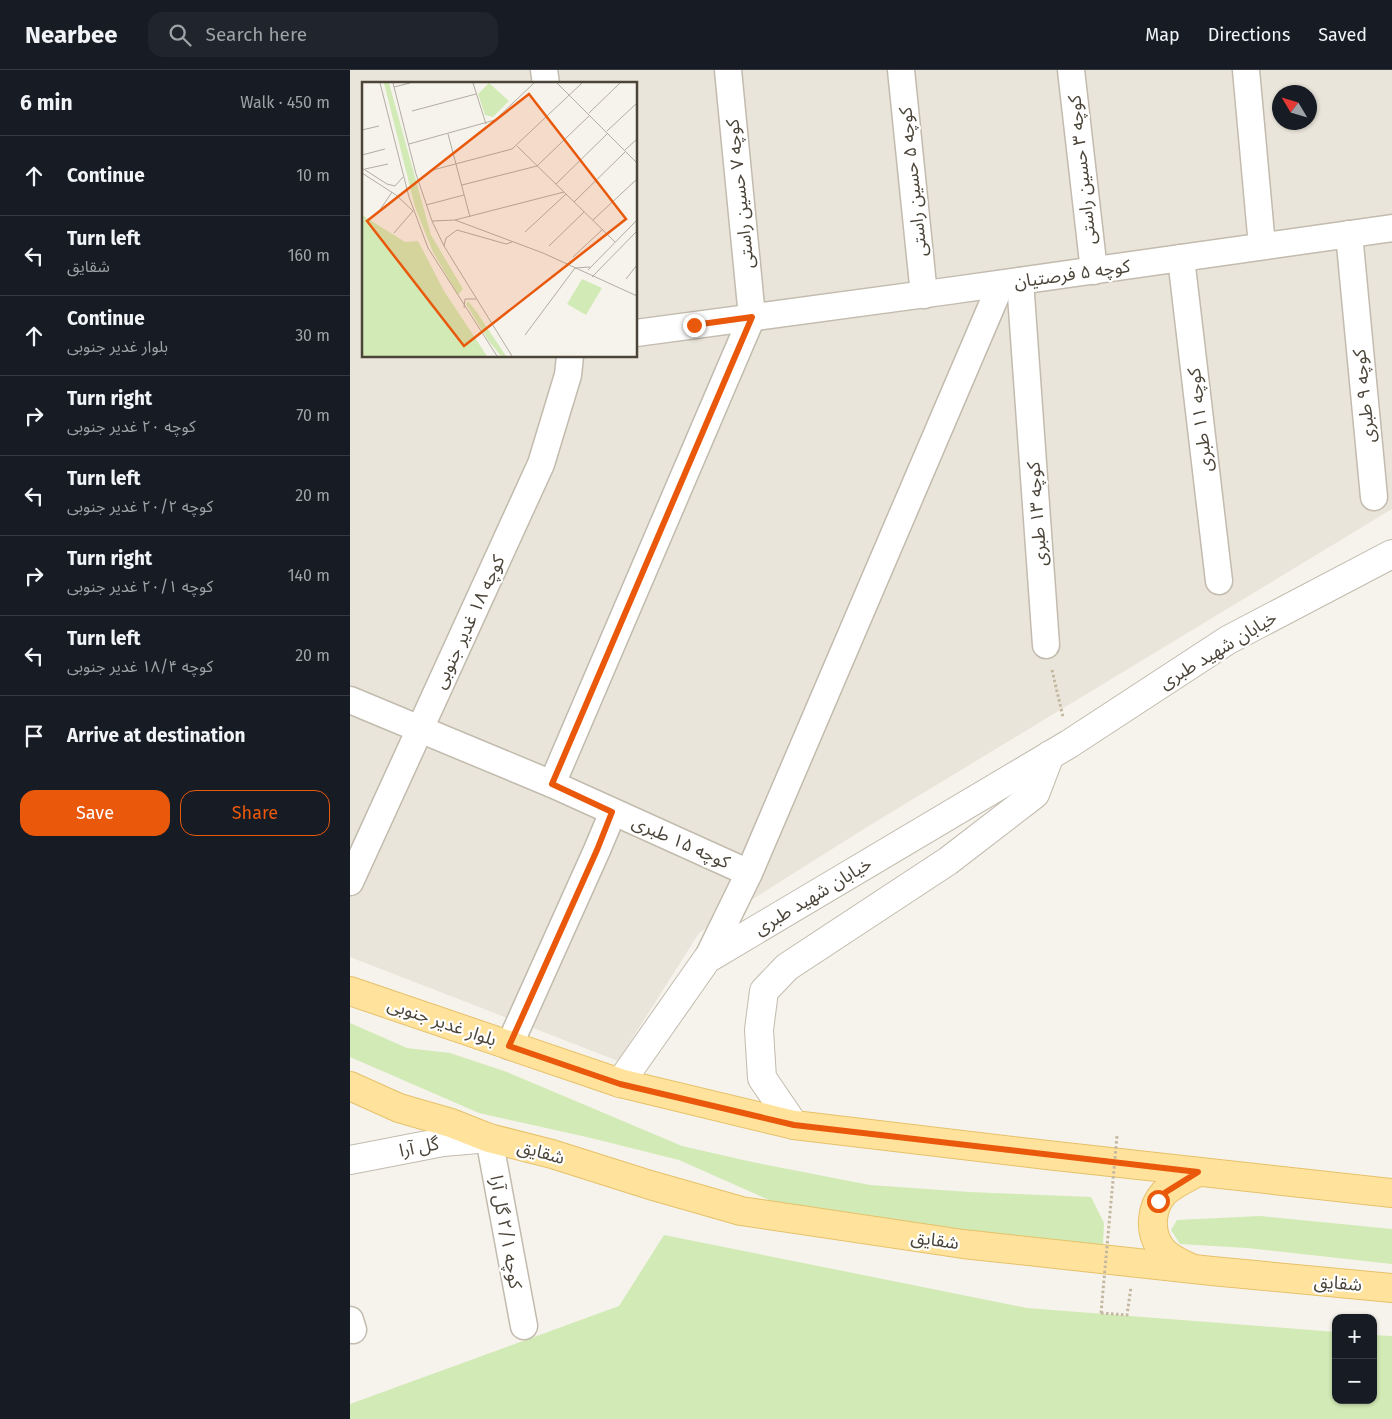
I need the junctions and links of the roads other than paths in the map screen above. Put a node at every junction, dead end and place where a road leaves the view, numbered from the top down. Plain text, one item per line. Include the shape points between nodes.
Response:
1 (728, 70) edge
2 (901, 70) edge
3 (1071, 70) edge
4 (1246, 70) edge
5 (1392, 228) edge
6 (1349, 234) junction
7 (1262, 246) junction
8 (1181, 258) junction
9 (1094, 271) junction
10 (1010, 283) junction
11 (924, 294) junction
12 (752, 317) junction
13 (638, 332) edge
14 (570, 358) edge
15 (1374, 497) dead end
16 (1392, 554) edge
17 (1219, 581) dead end
18 (1046, 645) road end
19 (350, 700) edge
20 (420, 730) junction
21 (1060, 750) junction
22 (552, 784) junction
23 (612, 812) junction
24 (749, 873) junction
25 (350, 882) edge
26 (707, 959) junction
27 (350, 991) edge
28 (509, 1046) junction
29 (620, 1084) junction
30 (350, 1086) edge
31 (794, 1125) junction
32 (489, 1138) junction
33 (350, 1160) edge
34 (1198, 1172) junction
35 (1392, 1193) edge
36 (1195, 1269) junction
37 (1392, 1288) edge
38 (524, 1326) dead end

1 - 12 street, کوچه ۷ حسین راستی
2 - 11 street, کوچه ۵ حسین راستی
3 - 9 street, کوچه ۳ حسین راستی
4 - 7 street
5 - 6 street, کوچه ۵ فرصتیان
6 - 7 street, کوچه ۵ فرصتیان
6 - 15 street, کوچه ۹ طبری
7 - 8 street, کوچه ۵ فرصتیان
8 - 9 street, کوچه ۵ فرصتیان
8 - 17 street, کوچه ۱۱ طبری
9 - 10 street, کوچه ۵ فرصتیان
10 - 11 street, کوچه ۵ فرصتیان
10 - 18 street, کوچه ۱۳ طبری
10 - 24 street
11 - 12 street, کوچه ۵ فرصتیان
12 - 13 street, کوچه ۵ فرصتیان
12 - 22 street
14 - 20 street, کوچه ۱۸ غدیر جنوبی via 568,375 541,464
16 - 21 street, خیابان شهید طبری via 1228,640
19 - 20 street, کوچه ۱۵ طبری
20 - 22 street, کوچه ۱۵ طبری
20 - 25 street, کوچه ۱۸ غدیر جنوبی
21 - 26 street, خیابان شهید طبری
21 - 31 street via 1035,794 948,860 787,966 764,991 759,1030 762,1078
22 - 23 street, کوچه ۱۵ طبری
23 - 24 street, کوچه ۱۵ طبری
23 - 28 street
24 - 26 street
26 - 29 street, خیابان شهید طبری
27 - 28 main road, بلوار غدیر جنوبی
28 - 29 main road, بلوار غدیر جنوبی
29 - 31 main road
30 - 32 main road via 399,1108
31 - 34 main road
32 - 33 street, گل آرا via 443,1142
32 - 36 main road, شقایق via 741,1211 963,1244
32 - 38 street, کوچه ۲/۱ گل آرا
34 - 35 main road
34 - 36 main road via 1166,1192 1158,1201 1153,1216 1153,1231 1160,1248 1173,1260
36 - 37 main road, شقایق

